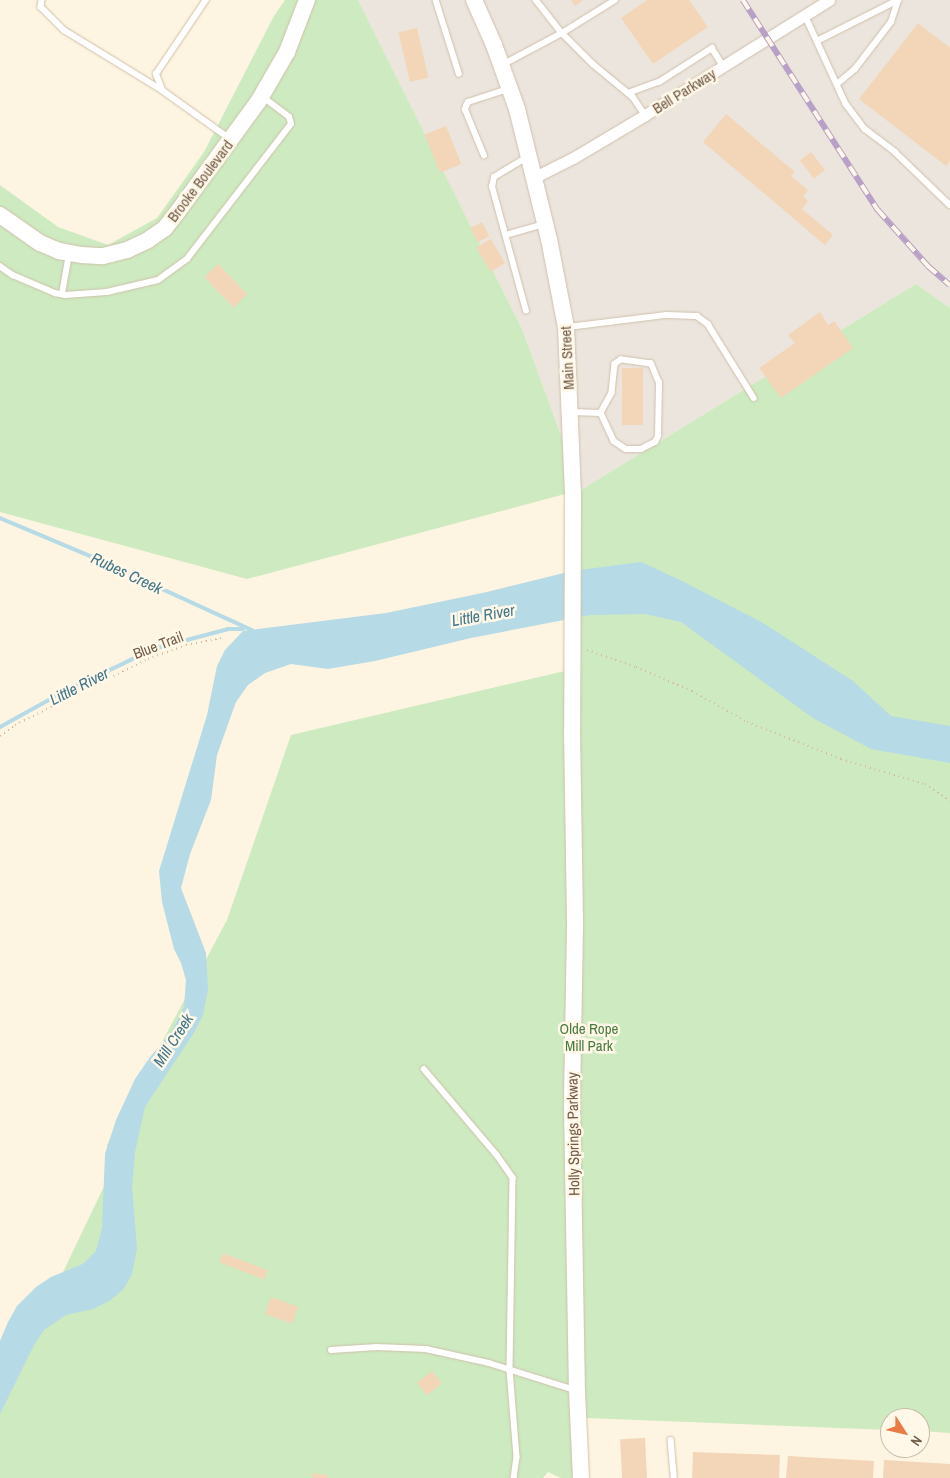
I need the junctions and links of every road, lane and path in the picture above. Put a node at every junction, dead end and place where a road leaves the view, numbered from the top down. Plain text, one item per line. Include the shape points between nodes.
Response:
1 (42, 0) edge
2 (206, 0) edge
3 (306, 0) edge
4 (436, 0) edge
5 (474, 0) edge
6 (536, 0) edge
7 (615, 0) edge
8 (830, 0) edge
9 (805, 15) junction
10 (562, 33) junction
11 (817, 41) junction
12 (502, 65) junction
13 (724, 67) junction
14 (459, 73) dead end
15 (837, 84) junction
16 (510, 88) junction
17 (162, 90) junction
18 (628, 93) junction
19 (261, 96) junction
20 (645, 115) junction
21 (230, 140) junction
22 (484, 156) dead end
23 (529, 156) junction
24 (535, 177) junction
25 (950, 205) edge
26 (0, 215) edge
27 (546, 224) junction
28 (506, 235) junction
29 (69, 253) junction
30 (0, 266) edge
31 (62, 294) junction
32 (526, 311) dead end
33 (566, 328) junction
34 (754, 398) dead end
35 (570, 412) junction
36 (601, 413) junction
37 (221, 638) dead end
38 (584, 649) dead end
39 (572, 730) joint
40 (0, 736) edge
41 (950, 801) edge
42 (424, 1069) dead end
43 (331, 1350) dead end
44 (510, 1370) junction
45 (577, 1390) junction
46 (671, 1440) dead end
47 (514, 1478) edge
48 (581, 1478) edge
49 (674, 1478) edge

1 - 17 lane via 41,6 64,30
2 - 17 lane via 156,74
3 - 19 main road, Brooke Boulevard via 287,52
4 - 14 lane
5 - 12 main road, Main Street
6 - 10 lane
7 - 10 lane
8 - 9 street, Bell Parkway
9 - 11 lane
9 - 13 street, Bell Parkway
10 - 12 lane
10 - 18 lane
11 - 15 lane
11 - 15 lane via 898,0 891,22 855,68
12 - 16 main road, Main Street
13 - 18 lane via 712,48 657,83
13 - 20 street, Bell Parkway
15 - 25 lane via 846,104 865,129 895,152
16 - 22 lane via 468,102 466,106
16 - 23 main road, Main Street
17 - 21 lane
18 - 20 lane
19 - 21 main road, Brooke Boulevard
19 - 31 lane via 289,117 290,124 187,259 158,280 107,292
20 - 24 street, Bell Parkway
21 - 29 main road, Brooke Boulevard via 165,228 154,236 127,250 103,256
23 - 24 main road, Main Street
23 - 28 lane via 494,177 492,187
24 - 27 main road, Main Street
26 - 29 main road, Brooke Boulevard via 40,242
27 - 28 lane
27 - 33 main road, Main Street
28 - 32 lane
29 - 31 lane
30 - 31 lane via 13,275
33 - 34 lane via 666,315 697,316 708,324
33 - 35 main road, Main Street
35 - 36 lane
35 - 39 main road, Main Street
36 - 36 lane via 614,440 626,449 641,449 655,442 658,436 659,383 651,364 621,360 615,364 612,393
37 - 40 path, Blue Trail via 186,645 140,663 15,725
38 - 41 path via 692,691 746,722 824,752 925,784
39 - 45 main road, Holly Springs Parkway via 572,1107
42 - 44 lane via 514,1178
43 - 44 lane via 426,1348
44 - 45 lane
44 - 47 lane via 517,1458
45 - 48 main road, Holly Springs Parkway
46 - 49 lane

